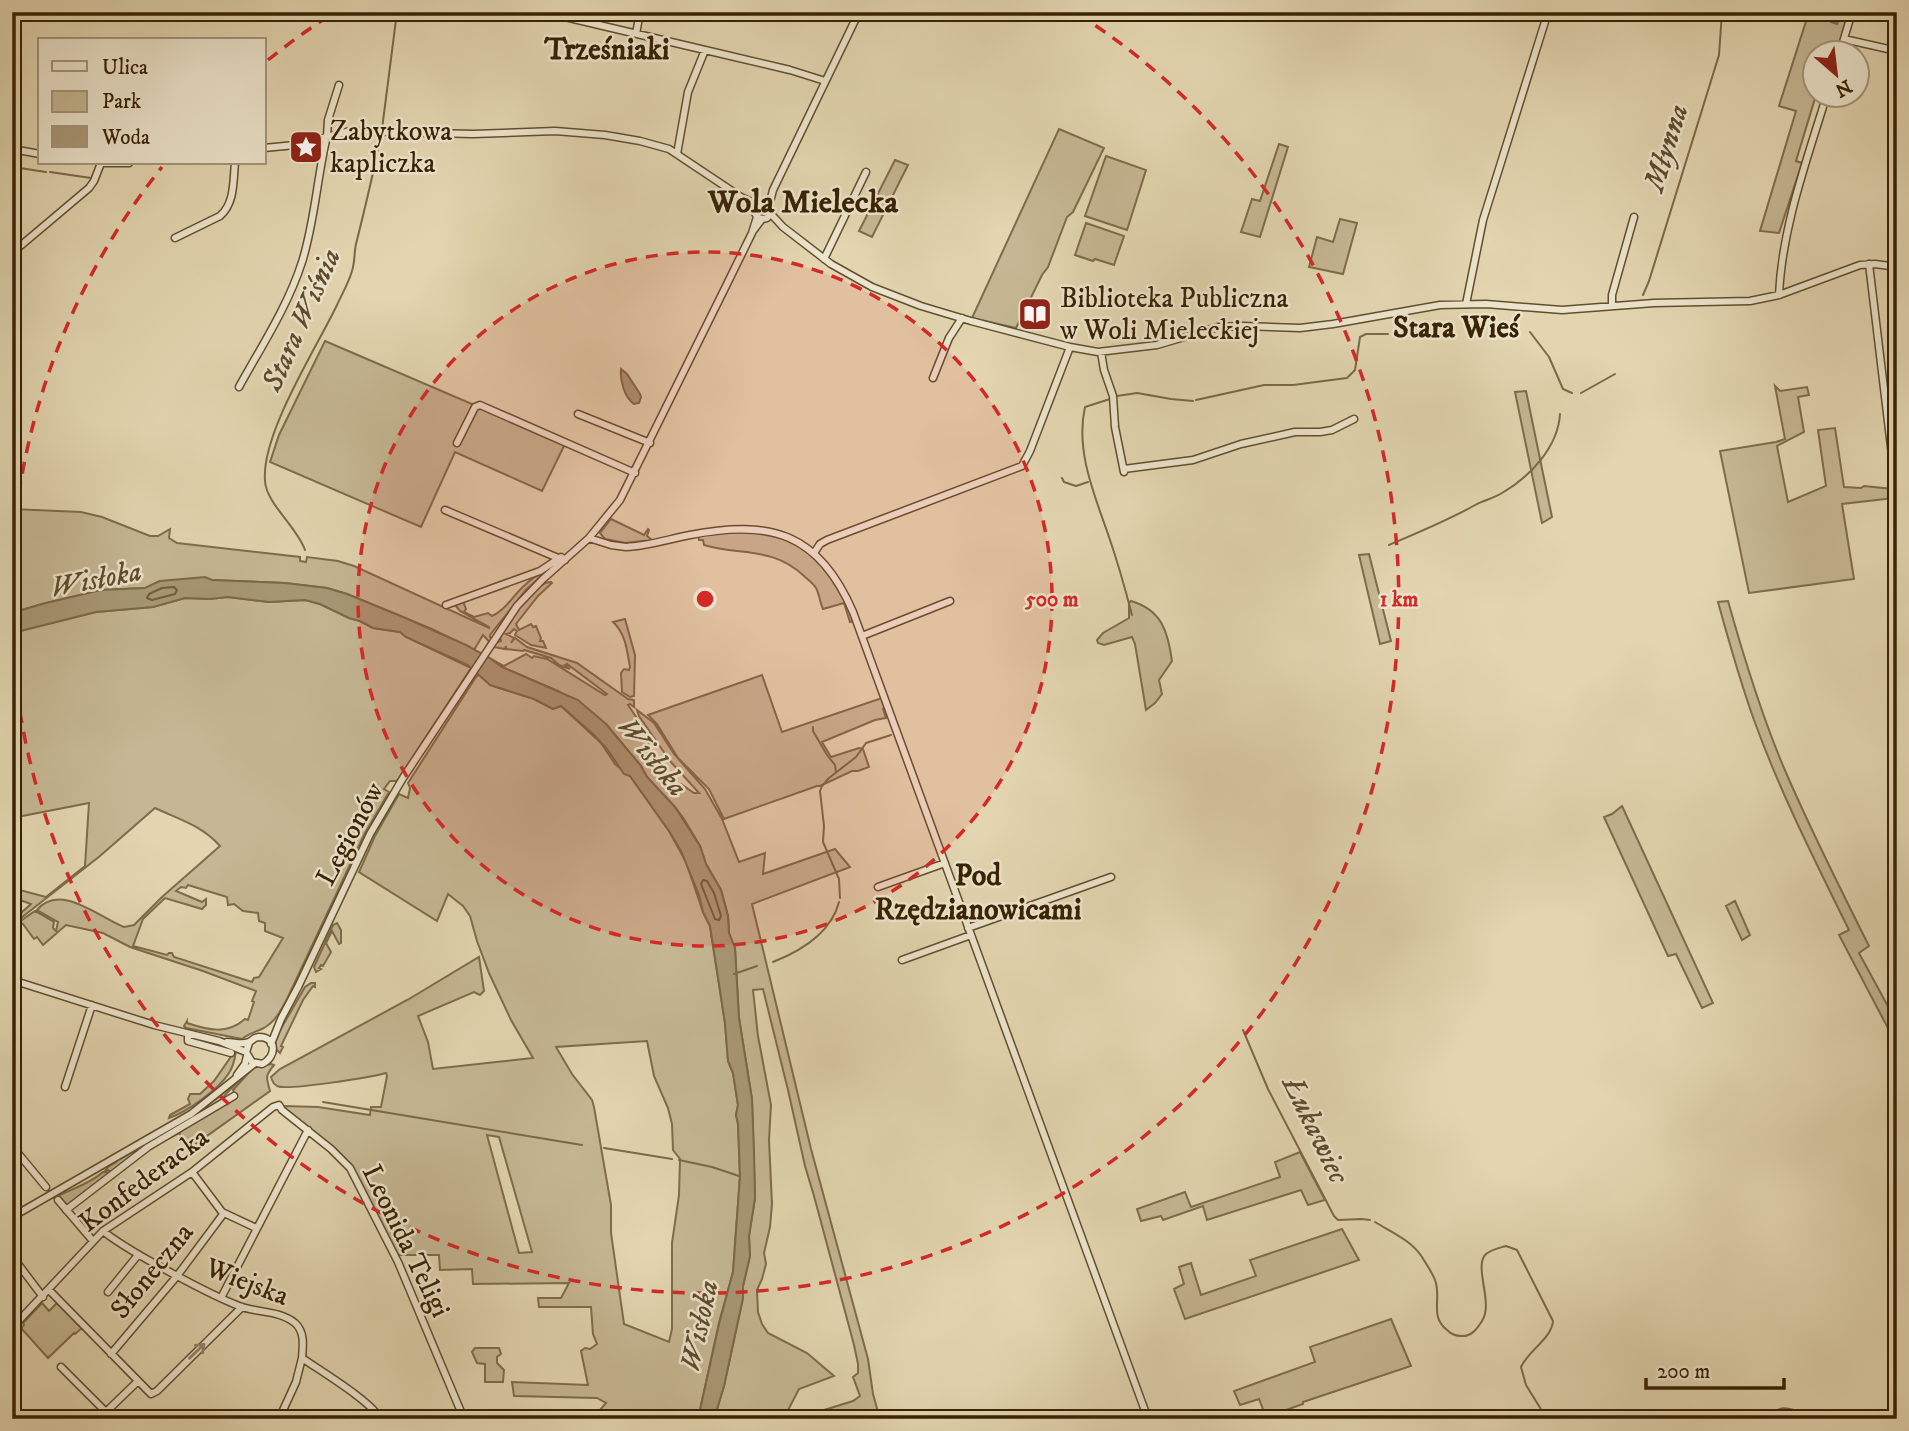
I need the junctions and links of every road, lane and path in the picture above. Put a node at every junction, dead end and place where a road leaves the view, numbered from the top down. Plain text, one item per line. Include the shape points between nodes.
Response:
1 (544, 12) edge
2 (640, 12) edge
3 (859, 12) edge
4 (1548, 12) edge
5 (1852, 12) edge
6 (636, 34) junction
7 (1844, 38) edge
8 (1870, 45) edge
9 (705, 50) junction
10 (1897, 51) edge
11 (825, 81) junction
12 (339, 85) dead end
13 (1823, 108) edge
14 (327, 135) junction
15 (266, 148) edge
16 (12, 149) edge
17 (38, 154) edge
18 (677, 154) junction
19 (102, 164) edge
20 (235, 164) edge
21 (866, 172) dead end
22 (762, 211) junction
23 (1634, 217) dead end
24 (174, 238) dead end
25 (12, 253) edge
26 (824, 258) junction
27 (1869, 264) junction
28 (1897, 267) edge
29 (1779, 295) junction
30 (1466, 304) junction
31 (1612, 306) junction
32 (962, 318) junction
33 (1070, 347) junction
34 (1101, 352) junction
35 (933, 378) dead end
36 (239, 387) dead end
37 (578, 414) dead end
38 (1354, 419) dead end
39 (457, 443) dead end
40 (650, 443) junction
41 (1892, 455) dead end
42 (635, 473) junction
43 (445, 510) dead end
44 (589, 538) junction
45 (814, 553) junction
46 (562, 559) junction
47 (950, 601) dead end
48 (446, 605) dead end
49 (862, 636) junction
50 (945, 863) junction
51 (1111, 877) dead end
52 (878, 887) dead end
53 (970, 931) junction
54 (902, 960) dead end
55 (12, 980) edge
56 (92, 1005) junction
57 (281, 1020) junction
58 (188, 1034) junction
59 (263, 1038) junction
60 (219, 1041) junction
61 (249, 1042) junction
62 (271, 1044) junction
63 (231, 1053) dead end
64 (247, 1054) junction
65 (255, 1063) junction
66 (231, 1083) junction
67 (65, 1087) dead end
68 (234, 1096) dead end
69 (279, 1105) joint
70 (308, 1130) junction
71 (12, 1146) edge
72 (192, 1172) junction
73 (46, 1186) dead end
74 (58, 1200) dead end
75 (66, 1210) junction
76 (224, 1213) junction
77 (12, 1217) edge
78 (256, 1228) junction
79 (103, 1231) junction
80 (93, 1241) junction
81 (138, 1255) junction
82 (12, 1256) edge
83 (177, 1276) junction
84 (49, 1290) junction
85 (108, 1292) dead end
86 (43, 1297) junction
87 (221, 1298) junction
88 (242, 1307) junction
89 (12, 1328) edge
90 (111, 1353) junction
91 (302, 1358) junction
92 (61, 1367) dead end
93 (138, 1381) junction
94 (107, 1411) junction
95 (113, 1419) edge
96 (279, 1419) edge
97 (380, 1419) edge
98 (464, 1419) edge
99 (1148, 1419) edge

1 - 6 street
2 - 6 street
3 - 11 street
4 - 30 street via 1483,219
5 - 7 street
6 - 9 street
8 - 10 street
9 - 11 street
9 - 18 street via 688,92
11 - 22 street
12 - 14 street
13 - 29 street via 1791,216
14 - 15 street
14 - 18 street via 350,131 582,132 640,141
14 - 36 street via 302,261
16 - 17 street
18 - 22 street
19 - 25 street via 89,188
20 - 24 street via 225,212
21 - 26 street
22 - 26 street
22 - 40 street
23 - 31 street
26 - 32 street via 872,287
27 - 28 street
27 - 29 street
27 - 41 street
29 - 31 street via 1751,301
30 - 31 street via 1562,310
30 - 34 street via 1300,328 1218,327 1157,345
32 - 33 street
32 - 35 street
33 - 34 street
33 - 45 street via 1021,466 827,540
34 - 38 street via 1124,471 1193,460 1295,432 1332,430
37 - 40 street
39 - 42 street via 474,407 480,405
40 - 42 street
42 - 44 street via 616,506
43 - 46 street
44 - 45 street via 633,547 740,528 783,536
44 - 46 street
45 - 49 street via 841,585
46 - 48 street
46 - 57 street, Legionów via 497,635 376,822
47 - 49 street
49 - 50 street
50 - 52 street
50 - 53 street
51 - 53 street
53 - 54 street
53 - 99 street
55 - 56 street
56 - 58 street
56 - 67 street
57 - 59 street, Legionów
57 - 62 street, Legionów
58 - 60 street
58 - 63 street via 188,1041
59 - 61 street
59 - 62 street
60 - 61 street
60 - 64 street
61 - 64 street
62 - 65 street via 270,1060
64 - 65 street
64 - 66 street via 245,1065
65 - 66 street
66 - 77 street via 176,1124
68 - 75 street via 148,1147
69 - 70 street, Leonida Teligi
69 - 72 street, Konfederacka
70 - 78 street
70 - 98 street, Leonida Teligi via 344,1161 356,1178 398,1262
71 - 73 street
72 - 76 street
72 - 79 street, Konfederacka
74 - 75 street
75 - 80 street
76 - 78 street
76 - 83 street, Słoneczna
78 - 87 street
79 - 80 street, Konfederacka
79 - 81 street, Wiejska
80 - 84 street, Konfederacka
81 - 83 street, Wiejska
81 - 85 street
82 - 86 street
83 - 87 street, Wiejska
83 - 90 street, Słoneczna
84 - 86 street, Konfederacka
84 - 90 street
86 - 89 street, Konfederacka
87 - 88 street, Wiejska
88 - 91 street, Wiejska via 275,1313 294,1323 303,1340
93 -> 88 street via 151,1394 157,1391
90 - 93 street
91 - 96 street
91 - 97 street via 368,1405
92 - 94 street
93 - 94 street
94 - 95 street

